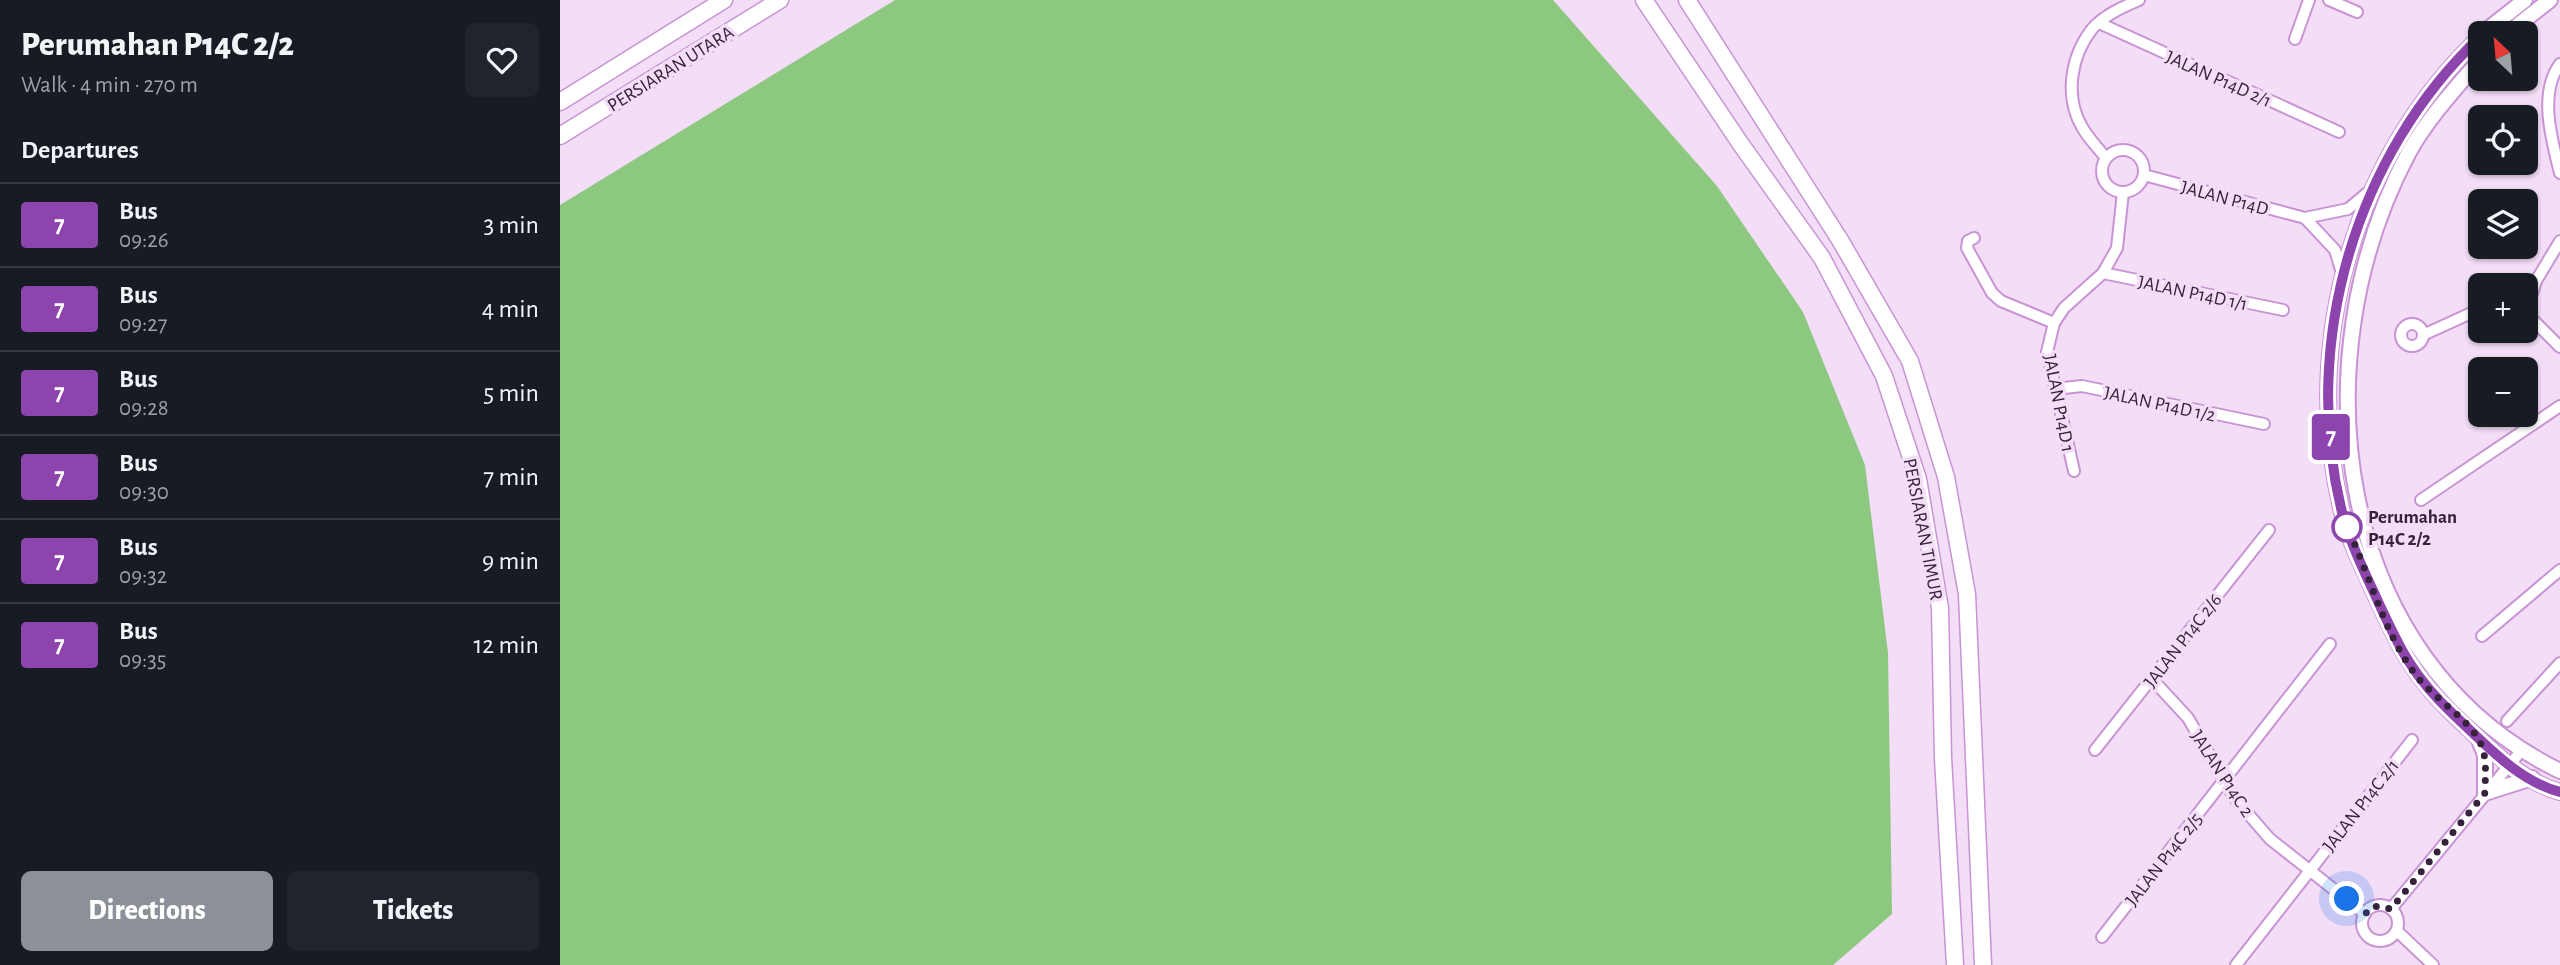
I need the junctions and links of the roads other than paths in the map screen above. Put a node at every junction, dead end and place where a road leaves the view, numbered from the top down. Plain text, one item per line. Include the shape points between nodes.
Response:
1 (723, 0) edge
2 (780, 0) edge
3 (1644, 0) edge
4 (1687, 0) edge
5 (2139, 0) edge
6 (2309, 0) edge
7 (2329, 0) edge
8 (2525, 0) edge
9 (2550, 0) edge
10 (2357, 12) dead end
11 (2499, 21) edge
12 (2523, 21) edge
13 (2099, 23) junction
14 (2295, 39) dead end
15 (2468, 50) edge
16 (2560, 64) edge
17 (2468, 74) edge
18 (560, 102) edge
19 (2339, 132) dead end
20 (560, 136) edge
21 (2106, 158) junction
22 (2560, 173) edge
23 (2144, 175) junction
24 (2375, 186) junction
25 (2123, 192) junction
26 (2305, 218) junction
27 (1974, 238) dead end
28 (2560, 242) edge
29 (2103, 273) junction
30 (2342, 273) junction
31 (2538, 278) edge
32 (2283, 310) dead end
33 (2468, 314) edge
34 (2054, 323) junction
35 (2538, 324) edge
36 (2423, 335) dead end
37 (2560, 347) edge
38 (2055, 388) junction
39 (2560, 406) edge
40 (2264, 424) dead end
41 (2074, 471) dead end
42 (2421, 500) dead end
43 (2269, 530) dead end
44 (2560, 570) edge
45 (2482, 636) dead end
46 (2330, 644) dead end
47 (2560, 663) edge
48 (2152, 679) junction
49 (2507, 721) dead end
50 (2477, 737) junction
51 (2412, 740) dead end
52 (2095, 750) dead end
53 (2521, 751) junction
54 (2509, 764) junction
55 (2560, 771) edge
56 (2532, 778) junction
57 (2224, 782) junction
58 (2560, 792) edge
59 (2485, 793) junction
60 (2309, 870) junction
61 (2391, 909) junction
62 (2365, 914) junction
63 (2397, 931) junction
64 (2102, 937) dead end
65 (2241, 963) edge
66 (1955, 965) edge
67 (1983, 965) edge
68 (2433, 965) edge

1 - 18 main road, PERSIARAN UTARA
2 - 20 main road, PERSIARAN UTARA
3 - 66 main road, PERSIARAN TIMUR via 1822,258 1884,376 1918,479 1940,608
4 - 67 main road, PERSIARAN TIMUR via 1840,240 1910,361 1922,399 1945,477 1967,594
5 - 13 street
6 - 14 street
7 - 10 street
8 - 11 main road
9 - 12 main road
13 - 19 street, JALAN P14D 2/1
13 - 21 street via 2072,67 2071,86 2081,126
15 - 24 main road via 2416,107
16 - 22 street via 2550,94 2550,135
17 - 53 main road via 2410,152 2381,215 2361,281 2349,346 2347,426 2358,503 2379,570 2416,647 2443,680
21 - 23 street via 2118,150 2131,151 2142,160
21 - 25 street via 2103,178 2112,189
23 - 25 street via 2139,186
23 - 26 street, JALAN P14D
24 - 26 street, JALAN P14D via 2348,209
24 - 30 main road
25 - 29 street via 2117,248
26 - 30 street via 2335,250
27 - 34 street via 1967,248 1992,293
28 - 31 street
29 - 32 street, JALAN P14D 1/1
29 - 34 street
30 - 50 main road via 2329,384 2341,510 2402,654 2429,691
33 - 36 street
34 - 38 street, JALAN P14D 1 via 2047,352
35 - 37 street
38 - 40 street, JALAN P14D 1/2 via 2082,386
38 - 41 street, JALAN P14D 1
39 - 42 street
43 - 48 street, JALAN P14C 2/6
44 - 45 street
46 - 57 street, JALAN P14C 2/5
47 - 49 street
48 - 52 street, JALAN P14C 2/6
48 - 57 street, JALAN P14C 2 via 2188,718
50 - 54 main road
50 - 59 main road via 2485,755
51 - 60 street, JALAN P14C 2/1
53 - 54 street
53 - 55 main road
54 - 56 main road
54 - 59 street
56 - 58 main road
56 - 59 main road
57 - 60 street, JALAN P14C 2 via 2270,839
57 - 64 street, JALAN P14C 2/5
59 - 61 street
60 - 62 street, JALAN P14C 2
60 - 65 street, JALAN P14C 2/1
61 - 62 street via 2374,906
61 - 63 street via 2398,919
62 - 63 street via 2364,930 2371,939 2383,941
63 - 68 street

